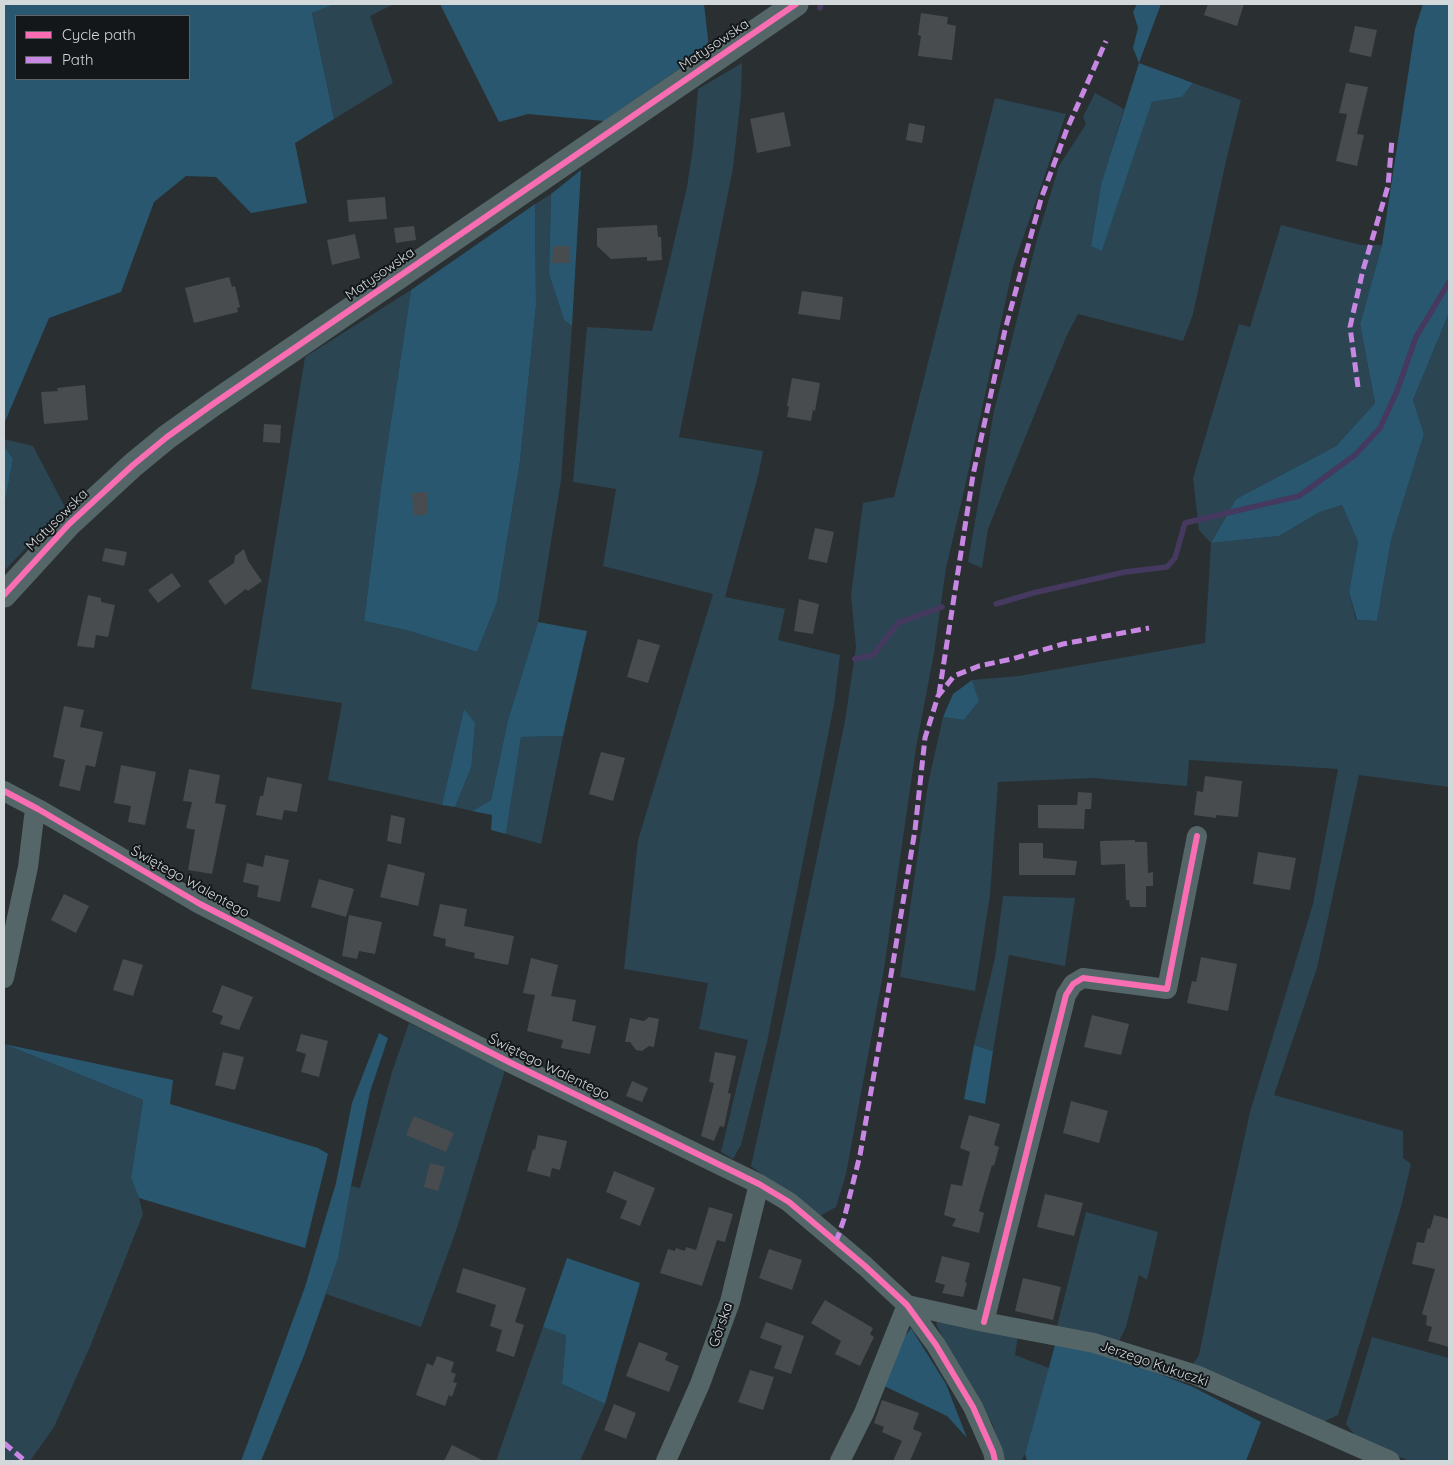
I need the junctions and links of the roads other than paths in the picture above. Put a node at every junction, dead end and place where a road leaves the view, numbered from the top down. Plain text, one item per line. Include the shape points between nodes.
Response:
1 (796, 4) edge
2 (4, 595) edge
3 (4, 791) edge
4 (38, 809) junction
5 (1198, 836) dead end
6 (4, 978) edge
7 (759, 1184) junction
8 (907, 1305) junction
9 (984, 1322) junction
10 (666, 1461) edge
11 (840, 1461) edge
12 (995, 1461) edge
13 (1390, 1461) edge

1 - 2 street, Matysowska via 167,437 69,524
3 - 4 street, Świętego Walentego
4 - 6 street
4 - 7 street, Świętego Walentego via 225,917 511,1063
5 - 9 street via 1167,989 1083,978 1073,984 1066,995
7 - 8 street, Świętego Walentego via 789,1202
7 - 10 street, Górska via 730,1302 700,1384
8 - 9 street, Jerzego Kukuczki
8 - 11 street via 864,1413
8 - 12 street, Świętego Walentego via 936,1345 973,1407
9 - 13 street, Jerzego Kukuczki via 1094,1343 1196,1376

